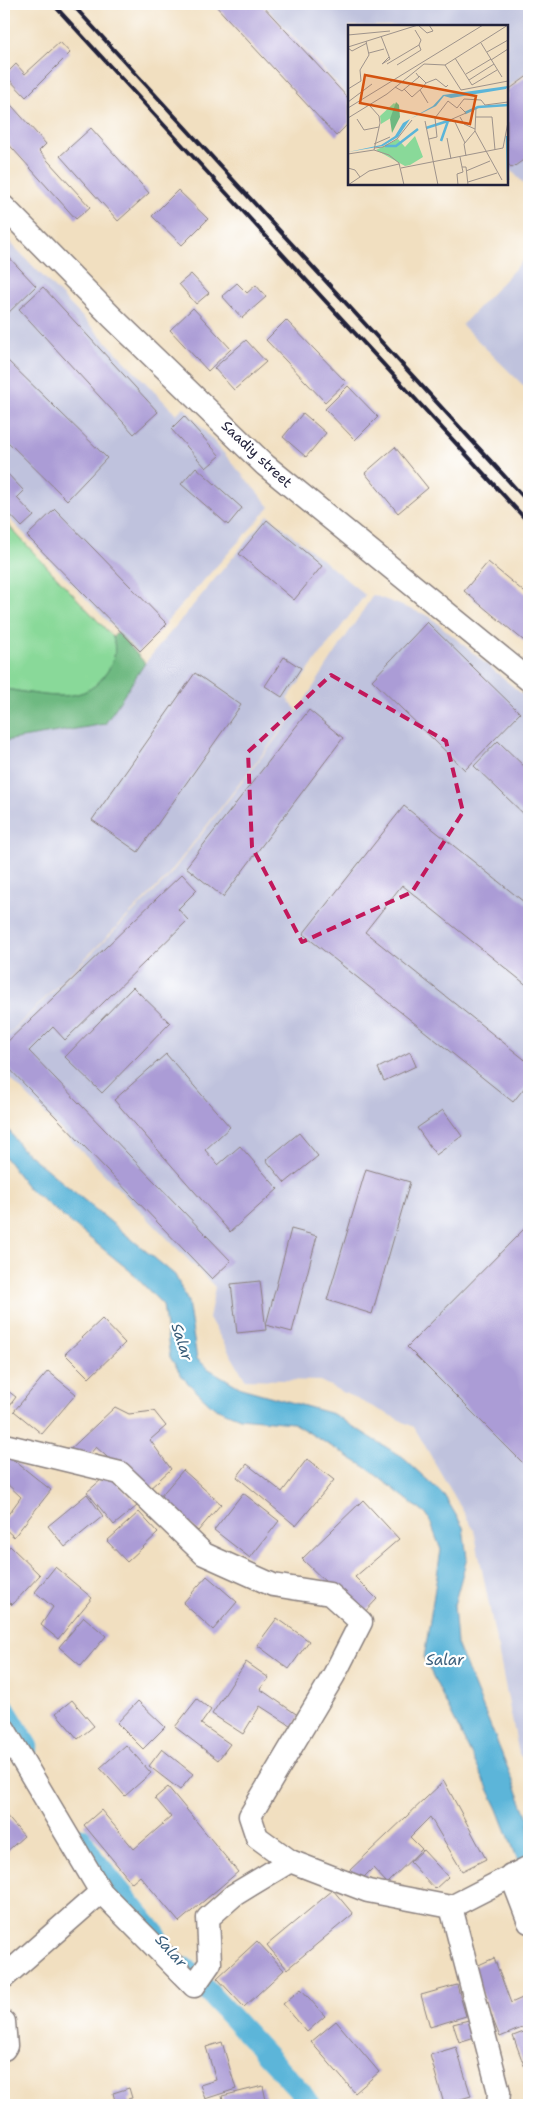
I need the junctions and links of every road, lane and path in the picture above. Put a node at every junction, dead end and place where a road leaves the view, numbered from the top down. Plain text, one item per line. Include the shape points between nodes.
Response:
1 (4, 207) edge
2 (529, 680) edge
3 (4, 1445) edge
4 (4, 1729) edge
5 (290, 1861) junction
6 (519, 1871) edge
7 (101, 1892) junction
8 (451, 1907) junction
9 (529, 1922) edge
10 (4, 1977) edge
11 (4, 2022) edge
12 (4, 2049) edge
13 (498, 2105) edge

1 - 2 street, Saadiy street via 265,465
3 - 5 street via 120,1473 204,1554 273,1585 330,1594 361,1622 334,1675 250,1816 257,1837
4 - 7 street
5 - 7 street via 234,1895 208,1918 210,1963 194,1986
5 - 8 street via 368,1892
6 - 8 street
6 - 9 street
7 - 10 street
8 - 13 street via 499,2092
11 - 12 street

